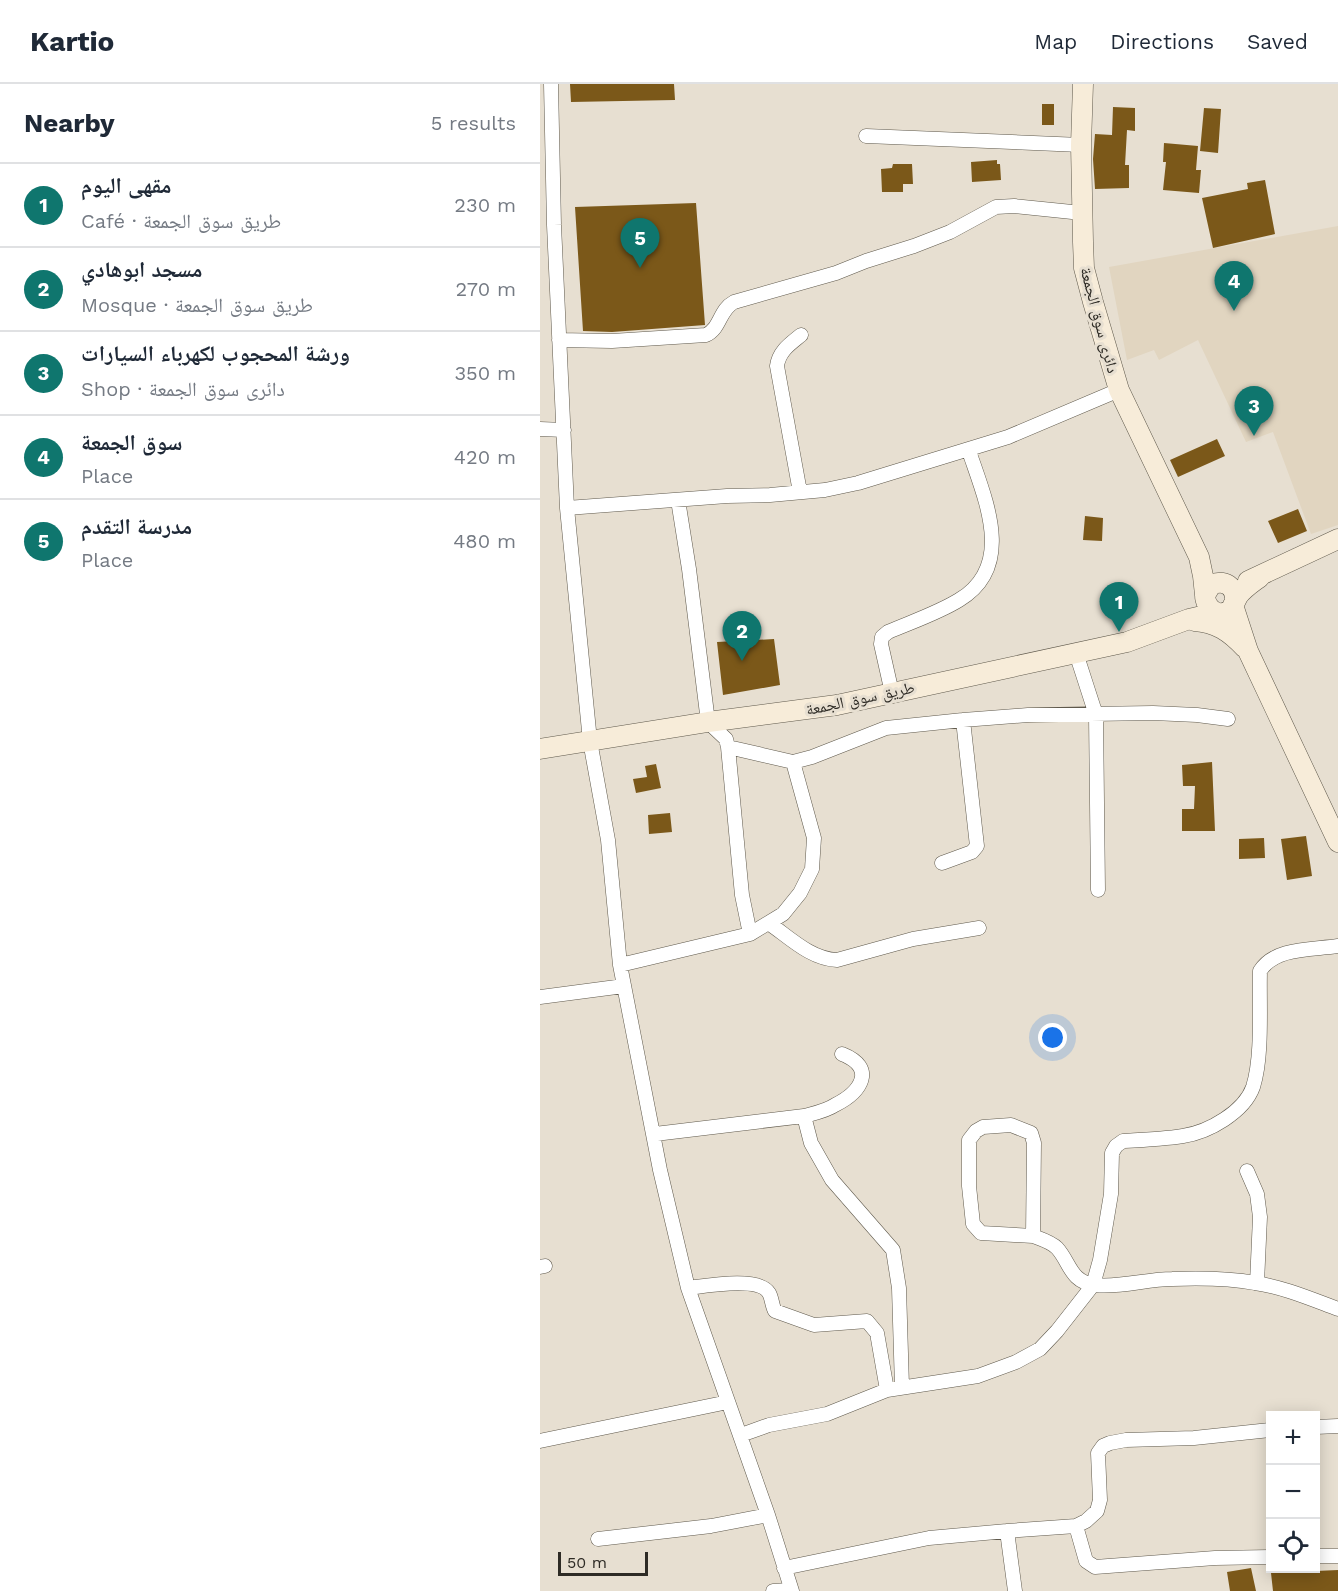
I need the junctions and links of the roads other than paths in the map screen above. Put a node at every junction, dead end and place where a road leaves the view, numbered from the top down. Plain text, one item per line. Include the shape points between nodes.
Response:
1 (551, 84) edge
2 (1083, 84) edge
3 (866, 136) dead end
4 (1081, 145) junction
5 (1082, 213) junction
6 (547, 225) edge
7 (801, 335) dead end
8 (559, 340) junction
9 (1119, 390) junction
10 (540, 429) edge
11 (564, 430) junction
12 (969, 451) junction
13 (800, 492) junction
14 (678, 500) junction
15 (567, 508) junction
16 (1338, 539) edge
17 (1256, 580) junction
18 (1221, 599) junction
19 (1179, 622) junction
20 (1245, 644) junction
21 (1076, 653) junction
22 (892, 693) junction
23 (1096, 715) junction
24 (1228, 719) dead end
25 (963, 720) junction
26 (708, 722) junction
27 (590, 741) junction
28 (728, 747) junction
29 (540, 749) edge
30 (793, 762) junction
31 (1338, 842) edge
32 (942, 863) dead end
33 (1098, 890) dead end
34 (770, 924) junction
35 (979, 928) dead end
36 (750, 934) junction
37 (1338, 946) edge
38 (620, 965) junction
39 (624, 986) junction
40 (540, 997) edge
41 (842, 1054) dead end
42 (804, 1116) junction
43 (654, 1134) junction
44 (1247, 1171) dead end
45 (1033, 1236) junction
46 (1257, 1283) junction
47 (1093, 1285) junction
48 (688, 1288) junction
49 (1338, 1309) edge
50 (903, 1387) junction
51 (887, 1390) junction
52 (728, 1402) junction
53 (1338, 1426) edge
54 (1320, 1427) edge
55 (1266, 1430) edge
56 (741, 1435) junction
57 (540, 1441) edge
58 (768, 1515) junction
59 (1076, 1526) junction
60 (1007, 1532) junction
61 (598, 1539) dead end
62 (1320, 1556) edge
63 (1338, 1556) edge
64 (1266, 1557) edge
65 (784, 1568) junction
66 (791, 1590) edge
67 (773, 1591) edge
68 (1015, 1591) edge

1 - 6 street
2 - 4 main road, دائرى سوق الجمعة
3 - 4 street
4 - 5 main road, دائرى سوق الجمعة
5 - 8 street via 996,207 950,232 906,249 734,303 706,335
5 - 9 main road, دائرى سوق الجمعة via 1084,268
6 - 8 street
7 - 13 street via 781,354 777,366
8 - 11 street
9 - 12 street
9 - 18 main road, دائرى سوق الجمعة
10 - 11 street
11 - 15 street
12 - 13 street via 858,483
12 - 22 street via 993,532 991,558 984,579 960,600 882,637
13 - 14 street
14 - 15 street
14 - 26 street
15 - 27 street
16 - 17 main road
17 - 18 main road via 1243,583
17 - 20 main road via 1242,612
18 - 19 main road
18 - 20 main road, دائرى سوق الجمعة
19 - 20 main road via 1216,625
19 - 21 main road, طريق سوق الجمعة via 1126,642
20 - 31 main road
21 - 22 main road, طريق سوق الجمعة
21 - 23 street
22 - 26 main road, طريق سوق الجمعة via 804,710
23 - 24 street via 1186,714
23 - 25 street
23 - 33 street
25 - 30 street via 886,728
25 - 32 street via 977,846 972,852
26 - 27 main road, طريق سوق الجمعة
26 - 28 street via 726,739
27 - 29 main road, طريق سوق الجمعة
27 - 38 street via 608,840
28 - 30 street
28 - 36 street via 742,895
30 - 34 street via 814,837 812,869 800,893
34 - 35 street via 814,955 837,960 913,939
34 - 36 street
36 - 38 street
37 - 47 street via 1281,954 1266,961 1260,971 1258,1056 1252,1087 1242,1105 1216,1125 1185,1136 1123,1141 1116,1146
38 - 39 street
39 - 40 street
39 - 43 street
41 - 42 street via 861,1066 860,1086 836,1105
42 - 43 street
42 - 50 street via 811,1143 832,1180 893,1250 899,1288
43 - 48 street
44 - 46 street via 1257,1194 1260,1217
45 - 45 street via 1031,1134 1011,1125 983,1127 969,1140 973,1224 981,1233
45 - 47 street via 1058,1250 1075,1276
46 - 47 street via 1170,1278
46 - 49 street
47 - 50 street via 1040,1348 1016,1362 978,1376
48 - 51 street via 751,1284 769,1293 775,1311 797,1320 814,1325 867,1321 876,1333
48 - 52 street
50 - 51 street
51 - 56 street via 827,1414 769,1425
52 - 56 street
52 - 57 street
53 - 54 street
55 - 59 street via 1126,1440 1103,1446 1098,1453 1097,1511
56 - 58 street
58 - 61 street
58 - 65 street
59 - 60 street
59 - 64 street via 1086,1561 1095,1567
60 - 65 street via 929,1538
60 - 68 street
62 - 63 street
65 - 66 street
66 - 67 street

